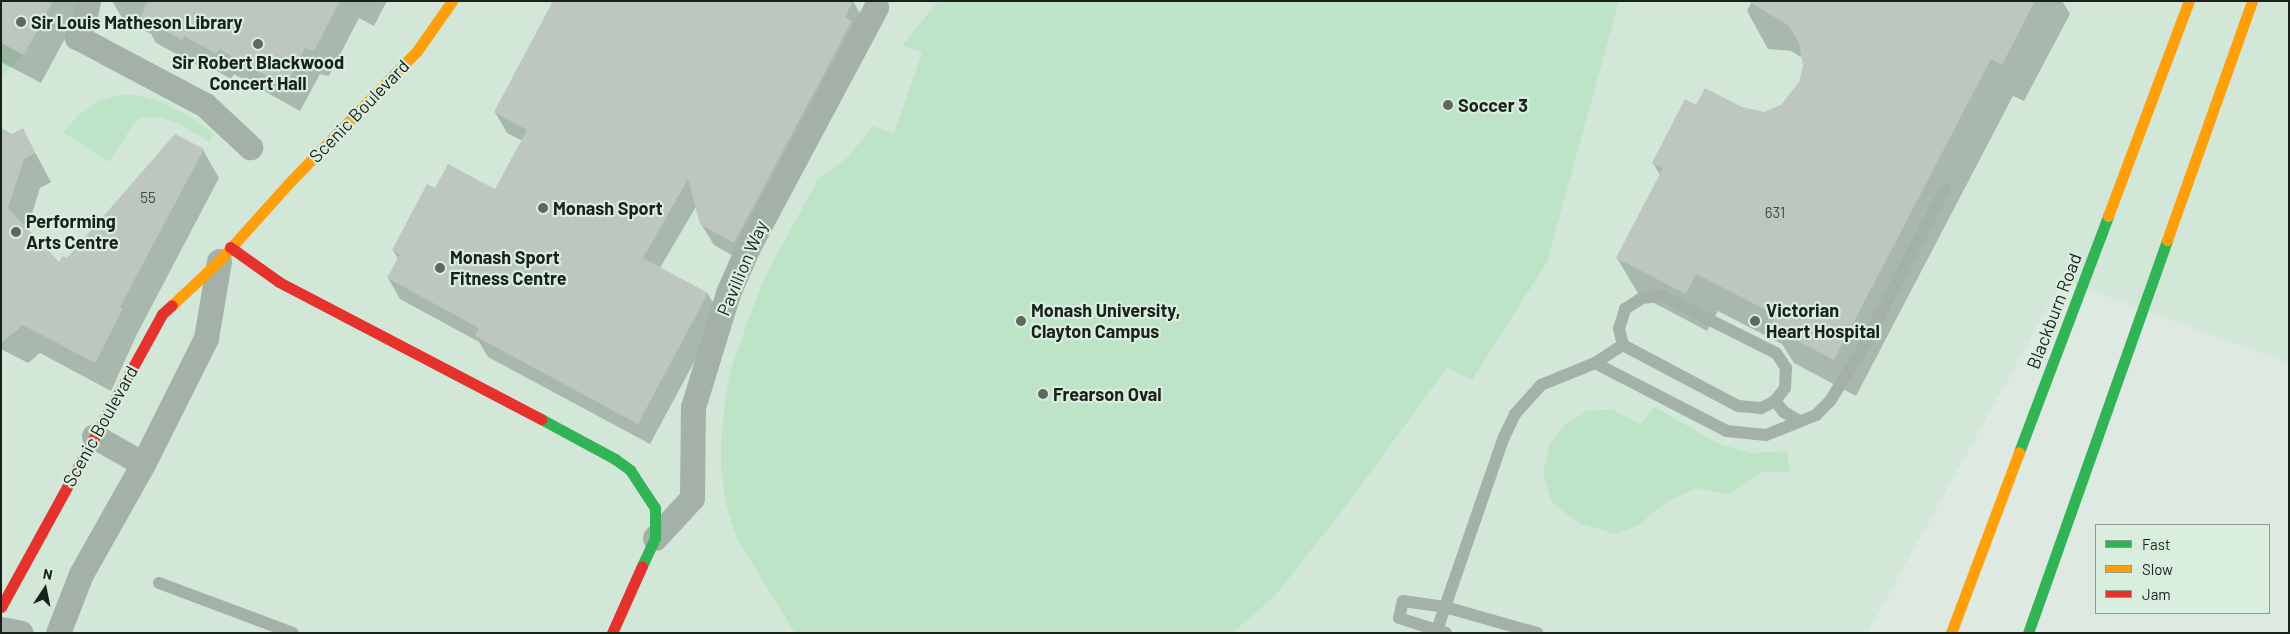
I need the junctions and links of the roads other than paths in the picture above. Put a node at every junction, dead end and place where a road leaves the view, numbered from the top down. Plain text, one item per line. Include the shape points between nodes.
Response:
1 (88, 1) edge
2 (452, 1) edge
3 (2189, 1) edge
4 (2252, 1) edge
5 (876, 6) dead end
6 (250, 147) dead end
7 (1945, 190) dead end
8 (225, 254) junction
9 (1623, 345) junction
10 (1595, 363) junction
11 (1775, 401) junction
12 (1799, 421) junction
13 (94, 436) junction
14 (144, 464) junction
15 (655, 538) junction
16 (159, 583) dead end
17 (2042, 594) junction
18 (1, 607) edge
19 (1445, 607) junction
20 (1, 629) edge
21 (1442, 631) edge
22 (21, 633) edge
23 (58, 633) edge
24 (293, 633) edge
25 (612, 633) edge
26 (1537, 633) edge
27 (1951, 633) edge
28 (2028, 633) edge
29 (2042, 633) edge

1 - 6 street via 77,37 205,105
2 - 8 street, Scenic Boulevard via 418,51 288,184
3 - 27 street, Blackburn Road
4 - 17 street
5 - 15 street, Pavillion Way via 748,247 728,293 693,407 692,498
7 - 12 lane via 1860,353 1830,401 1816,415
8 - 13 street, Scenic Boulevard via 162,314
8 - 14 street via 206,338
8 - 15 street via 615,459 630,470 655,508
9 - 10 lane
9 - 11 lane via 1738,406 1761,408
9 - 11 lane via 1619,329 1625,309 1642,298 1662,296 1776,353 1786,368 1785,388
10 - 12 lane via 1727,431 1766,435
10 - 19 lane via 1541,385 1515,414 1503,439
11 - 12 lane via 1784,412
13 - 14 street
13 - 18 street, Scenic Boulevard
14 - 23 street via 81,574
15 - 25 street
16 - 24 lane
17 - 28 street
17 - 29 lane
19 - 21 lane
19 - 21 lane via 1403,601 1399,618
19 - 26 lane
20 - 22 street

